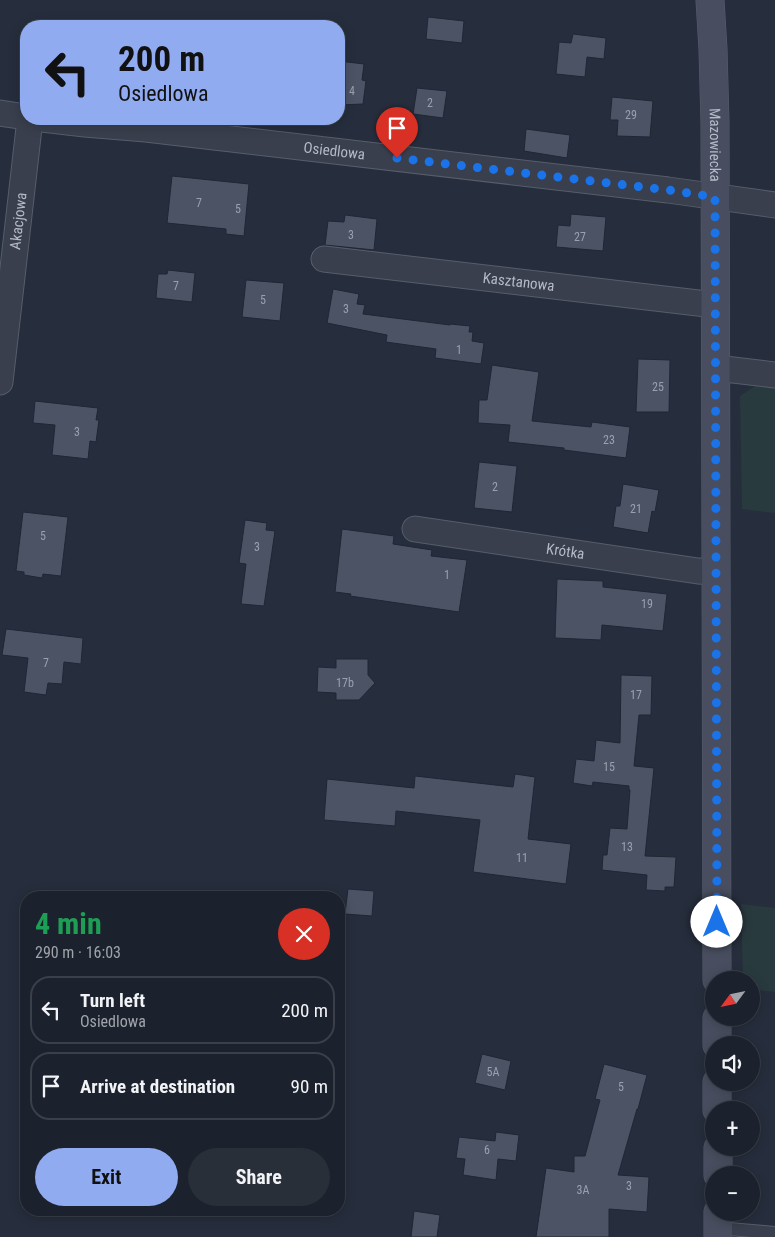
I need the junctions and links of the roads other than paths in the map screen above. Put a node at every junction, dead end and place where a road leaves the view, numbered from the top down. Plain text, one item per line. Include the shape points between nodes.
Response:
1 (710, 0) edge
2 (0, 113) edge
3 (20, 116) edge
4 (29, 125) edge
5 (95, 125) edge
6 (715, 197) junction
7 (775, 205) edge
8 (324, 259) dead end
9 (715, 305) junction
10 (716, 368) junction
11 (775, 375) edge
12 (0, 382) edge
13 (415, 529) dead end
14 (716, 572) junction
15 (717, 971) edge
16 (718, 1226) edge
17 (775, 1233) edge

1 - 6 street, Mazowiecka
2 - 3 street
4 - 12 street, Akacjowa
5 - 6 street, Osiedlowa
6 - 7 street, Osiedlowa
6 - 9 street, Mazowiecka
8 - 9 street, Kasztanowa
9 - 10 street, Mazowiecka
10 - 11 street
10 - 14 street, Mazowiecka
13 - 14 street, Krótka
14 - 15 street, Mazowiecka
16 - 17 lane

